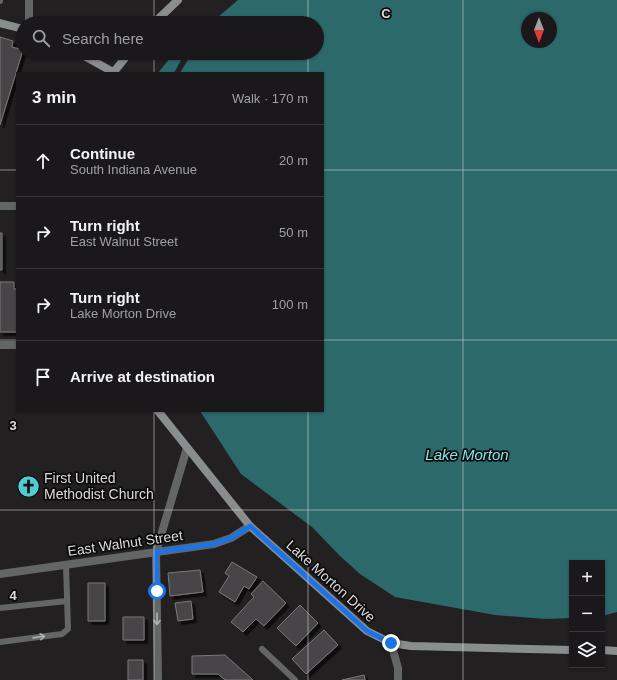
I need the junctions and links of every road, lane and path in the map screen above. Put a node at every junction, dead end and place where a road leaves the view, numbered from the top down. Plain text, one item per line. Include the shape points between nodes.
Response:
1 (29, 0) edge
2 (178, 0) edge
3 (29, 16) edge
4 (161, 16) edge
5 (0, 23) edge
6 (16, 28) edge
7 (91, 60) edge
8 (123, 60) edge
9 (111, 72) edge
10 (114, 72) edge
11 (0, 206) edge
12 (16, 206) edge
13 (0, 345) edge
14 (16, 345) edge
15 (159, 412) edge
16 (187, 448) junction
17 (250, 526) junction
18 (156, 552) junction
19 (66, 565) junction
20 (0, 574) edge
21 (67, 601) junction
22 (1, 608) edge
23 (0, 615) edge
24 (0, 642) edge
25 (391, 643) junction
26 (262, 648) dead end
27 (569, 650) edge
28 (605, 650) edge
29 (617, 651) edge
30 (158, 680) edge
31 (295, 680) edge
32 (398, 680) edge

1 - 3 street
2 - 4 street
5 - 6 street
7 - 9 street
8 - 10 street
11 - 12 street
13 - 14 street
15 - 16 street, Lake Morton Drive
16 - 17 street, Lake Morton Drive
16 - 18 street
17 - 18 street, East Walnut Street via 231,538 214,544
17 - 25 street, Lake Morton Drive via 367,631
18 - 19 street, East Walnut Street
18 -> 30 street
19 - 20 street, East Walnut Street
19 - 21 lane
21 - 22 lane
24 -> 21 lane via 62,634 68,629
22 - 23 lane
25 - 27 street, Lake Morton Drive via 411,646
25 - 32 street via 398,668
26 - 31 lane
28 - 29 street

